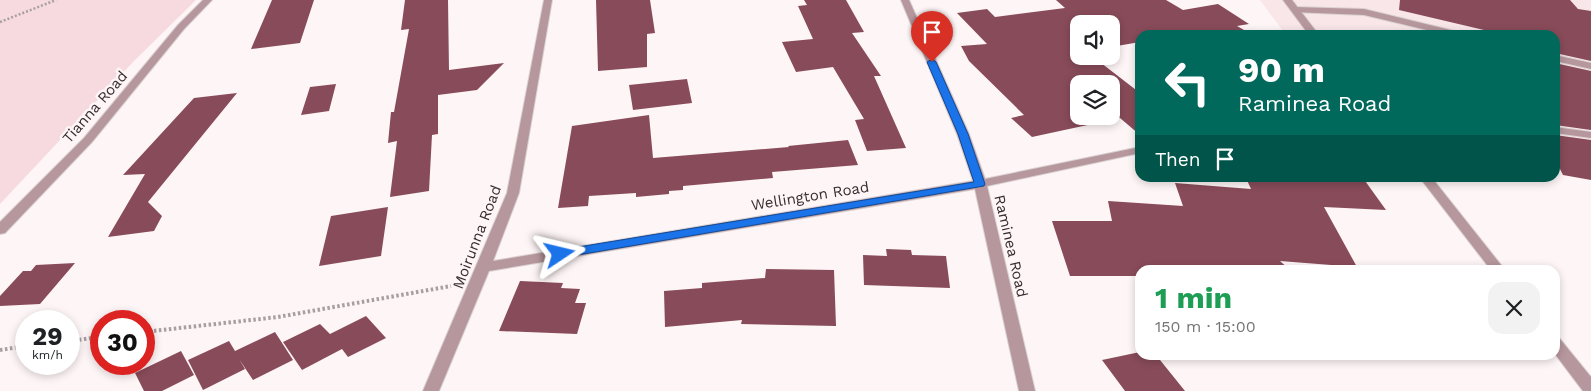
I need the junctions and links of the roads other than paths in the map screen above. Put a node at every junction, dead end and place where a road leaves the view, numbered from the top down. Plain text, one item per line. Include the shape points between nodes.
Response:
1 (208, 0) edge
2 (548, 0) edge
3 (905, 0) edge
4 (1288, 0) edge
5 (1295, 10) junction
6 (1310, 30) edge
7 (1439, 30) edge
8 (1560, 59) edge
9 (1591, 66) edge
10 (1560, 131) edge
11 (1591, 135) edge
12 (1135, 151) edge
13 (1429, 182) edge
14 (980, 184) junction
15 (0, 230) edge
16 (1494, 265) edge
17 (484, 266) junction
18 (1560, 349) edge
19 (1591, 389) edge
20 (431, 391) edge
21 (1027, 391) edge

1 - 15 street, Tianna Road via 181,27 88,140
2 - 17 street, Moirunna Road via 514,193
3 - 14 street, Raminea Road via 963,134
4 - 5 street
5 - 6 street
5 - 7 street via 1364,12
8 - 9 street
10 - 11 street
12 - 14 street, Wellington Road
13 - 16 street
14 - 17 street, Wellington Road
14 - 21 street, Raminea Road
17 - 20 street, Moirunna Road
18 - 19 street

